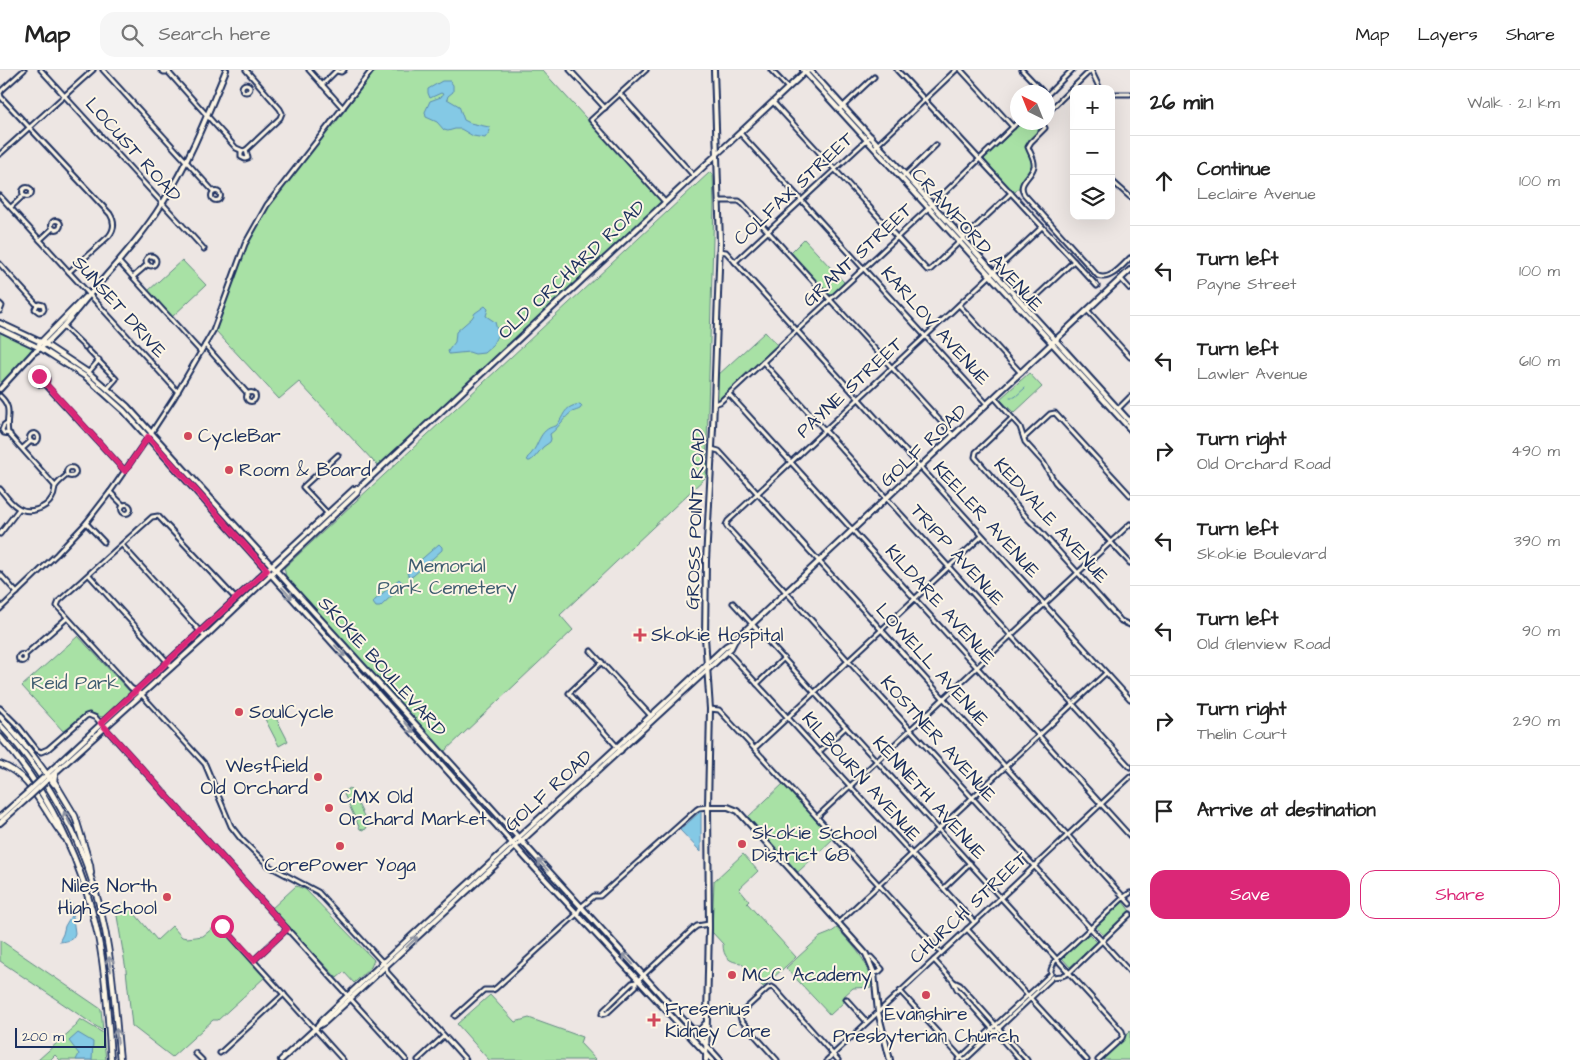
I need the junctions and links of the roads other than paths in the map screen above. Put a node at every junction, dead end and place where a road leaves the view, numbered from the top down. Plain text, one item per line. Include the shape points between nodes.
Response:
1 (24, 70) edge
2 (41, 70) edge
3 (93, 70) edge
4 (103, 70) edge
5 (161, 70) edge
6 (226, 70) edge
7 (246, 70) edge
8 (309, 70) edge
9 (337, 70) edge
10 (344, 70) edge
11 (372, 70) edge
12 (570, 70) edge
13 (646, 70) edge
14 (714, 70) edge
15 (771, 70) edge
16 (810, 70) edge
17 (898, 70) edge
18 (956, 70) edge
19 (961, 70) edge
20 (1022, 70) edge
21 (1072, 70) edge
22 (1091, 70) edge
23 (169, 71) edge
24 (805, 71) edge
25 (874, 77) dead end
26 (255, 81) junction
27 (322, 85) junction
28 (1037, 85) edge
29 (1098, 85) edge
30 (249, 86) dead end
31 (1055, 87) edge
32 (788, 88) junction
33 (0, 94) edge
34 (620, 94) junction
35 (1115, 94) edge
36 (1130, 94) edge
37 (64, 96) junction
38 (925, 100) junction
39 (773, 102) junction
40 (1055, 105) edge
41 (344, 108) junction
42 (604, 108) junction
43 (841, 108) junction
44 (208, 115) junction
45 (1010, 124) edge
46 (30, 127) junction
47 (1010, 130) edge
48 (1043, 130) edge
49 (740, 133) junction
50 (871, 136) junction
51 (867, 140) junction
52 (936, 145) dead end
53 (876, 146) junction
54 (246, 150) junction
55 (241, 151) junction
56 (0, 154) edge
57 (717, 154) junction
58 (980, 159) junction
59 (186, 161) junction
60 (835, 170) junction
61 (694, 176) junction
62 (903, 176) junction
63 (1115, 184) edge
64 (214, 192) dead end
65 (1011, 193) junction
66 (0, 196) edge
67 (23, 196) dead end
68 (1130, 197) edge
69 (802, 200) junction
70 (719, 201) junction
71 (666, 202) junction
72 (163, 204) junction
73 (931, 206) junction
74 (10, 207) junction
75 (1042, 227) junction
76 (53, 228) dead end
77 (768, 232) junction
78 (897, 238) junction
79 (40, 240) junction
80 (962, 240) junction
81 (204, 249) dead end
82 (719, 251) junction
83 (1130, 258) edge
84 (1074, 261) junction
85 (119, 262) junction
86 (735, 262) junction
87 (0, 264) edge
88 (148, 264) dead end
89 (864, 269) junction
90 (1130, 270) edge
91 (69, 272) junction
92 (993, 274) junction
93 (133, 277) junction
94 (1121, 279) junction
95 (1097, 286) dead end
96 (1130, 289) edge
97 (89, 294) junction
98 (830, 300) junction
99 (0, 304) edge
100 (37, 305) dead end
101 (959, 305) junction
102 (1024, 308) junction
103 (0, 311) edge
104 (1088, 311) junction
105 (0, 323) edge
106 (62, 326) junction
107 (0, 329) edge
108 (797, 331) junction
109 (926, 336) junction
110 (1057, 340) junction
111 (43, 343) junction
112 (1053, 344) junction
113 (205, 345) junction
114 (37, 346) junction
115 (85, 347) dead end
116 (42, 348) junction
117 (88, 350) dead end
118 (201, 352) junction
119 (34, 353) junction
120 (1130, 358) edge
121 (99, 360) junction
122 (763, 362) junction
123 (892, 368) junction
124 (1021, 374) junction
125 (87, 375) junction
126 (46, 384) dead end
127 (0, 388) edge
128 (108, 388) junction
129 (178, 392) junction
130 (248, 394) dead end
131 (729, 394) junction
132 (0, 396) edge
133 (1130, 397) edge
134 (995, 398) junction
135 (858, 399) junction
136 (714, 404) junction
137 (988, 405) junction
138 (1116, 410) junction
139 (1012, 418) junction
140 (1130, 422) edge
141 (1130, 429) edge
142 (825, 431) junction
143 (150, 435) junction
144 (954, 436) junction
145 (1023, 438) junction
146 (31, 441) dead end
147 (23, 448) junction
148 (712, 449) junction
149 (338, 455) dead end
150 (791, 462) junction
151 (920, 468) junction
152 (125, 471) junction
153 (67, 475) dead end
154 (55, 486) junction
155 (0, 489) edge
156 (110, 492) junction
157 (758, 493) junction
158 (1130, 495) edge
159 (887, 499) junction
160 (123, 506) dead end
161 (19, 509) junction
162 (329, 516) junction
163 (86, 523) junction
164 (726, 524) joint
165 (1130, 524) edge
166 (853, 530) junction
167 (0, 534) edge
168 (982, 536) junction
169 (1111, 541) junction
170 (104, 542) dead end
171 (122, 545) junction
172 (820, 562) junction
173 (1130, 562) edge
174 (272, 565) junction
175 (949, 567) junction
176 (267, 570) junction
177 (276, 570) junction
178 (1078, 573) junction
179 (0, 574) edge
180 (89, 574) junction
181 (271, 575) junction
182 (17, 593) junction
183 (786, 593) junction
184 (915, 598) junction
185 (236, 599) junction
186 (733, 602) dead end
187 (1044, 604) junction
188 (0, 609) edge
189 (67, 618) junction
190 (753, 624) junction
191 (1130, 625) edge
192 (882, 630) junction
193 (200, 632) junction
194 (1011, 635) junction
195 (205, 636) junction
196 (735, 640) junction
197 (591, 651) dead end
198 (727, 651) junction
199 (25, 655) dead end
200 (784, 658) junction
201 (848, 661) junction
202 (168, 662) junction
203 (602, 662) junction
204 (707, 664) junction
205 (172, 667) junction
206 (977, 667) junction
207 (707, 669) junction
208 (1106, 673) junction
209 (757, 684) junction
210 (136, 691) junction
211 (815, 692) junction
212 (142, 694) junction
213 (944, 698) junction
214 (1130, 699) edge
215 (1073, 704) junction
216 (0, 708) edge
217 (710, 709) junction
218 (0, 716) edge
219 (651, 716) junction
220 (788, 717) junction
221 (101, 723) junction
222 (0, 725) edge
223 (846, 727) junction
224 (105, 728) junction
225 (910, 729) junction
226 (1040, 735) junction
227 (0, 737) edge
228 (754, 748) junction
229 (619, 749) junction
230 (819, 752) junction
231 (876, 760) junction
232 (0, 764) edge
233 (1006, 767) junction
234 (1130, 767) edge
235 (57, 771) junction
236 (1130, 776) edge
237 (47, 777) junction
238 (850, 785) junction
239 (29, 794) junction
240 (972, 798) junction
241 (1101, 804) junction
242 (69, 806) junction
243 (708, 807) junction
244 (0, 816) edge
245 (817, 817) junction
246 (0, 823) edge
247 (939, 829) junction
248 (1068, 835) junction
249 (1130, 836) edge
250 (518, 837) junction
251 (522, 842) junction
252 (68, 843) junction
253 (512, 843) junction
254 (516, 847) junction
255 (912, 854) junction
256 (970, 864) junction
257 (1034, 866) junction
258 (91, 880) junction
259 (879, 885) junction
260 (944, 888) junction
261 (1130, 893) edge
262 (1124, 897) junction
263 (1000, 898) junction
264 (1130, 904) edge
265 (581, 907) junction
266 (577, 914) junction
267 (1130, 914) edge
268 (974, 922) junction
269 (838, 923) junction
270 (709, 924) junction
271 (222, 926) dead end
272 (967, 928) junction
273 (1091, 928) junction
274 (287, 929) junction
275 (1102, 941) junction
276 (941, 953) junction
277 (868, 958) junction
278 (254, 960) junction
279 (934, 960) junction
280 (1057, 960) junction
281 (382, 961) junction
282 (386, 966) junction
283 (380, 972) junction
284 (387, 972) junction
285 (1069, 972) junction
286 (1130, 972) edge
287 (874, 973) junction
288 (644, 975) junction
289 (1052, 976) junction
290 (637, 981) junction
291 (953, 981) junction
292 (900, 991) junction
293 (284, 994) junction
294 (349, 997) junction
295 (1029, 997) junction
296 (846, 999) dead end
297 (878, 1012) junction
298 (455, 1016) dead end
299 (706, 1022) junction
300 (867, 1022) junction
301 (996, 1025) junction
302 (317, 1027) junction
303 (992, 1028) junction
304 (999, 1028) junction
305 (692, 1029) junction
306 (995, 1032) junction
307 (444, 1036) junction
308 (706, 1044) junction
309 (195, 1053) dead end
310 (220, 1053) dead end
311 (706, 1053) junction
312 (833, 1054) junction
313 (962, 1059) edge
314 (112, 1060) edge
315 (120, 1060) edge
316 (202, 1060) edge
317 (282, 1060) edge
318 (343, 1060) edge
319 (406, 1060) edge
320 (418, 1060) edge
321 (466, 1060) edge
322 (706, 1060) edge
323 (712, 1060) edge
324 (720, 1060) edge
325 (777, 1060) edge
326 (827, 1060) edge
327 (838, 1060) edge
328 (890, 1060) edge
329 (1020, 1060) edge
330 (1027, 1060) edge
331 (1087, 1060) edge
332 (1098, 1060) edge

1 - 33 street
2 - 37 street, LOCUST ROAD
3 - 37 street
4 - 59 street
5 - 23 street
6 - 44 main road
7 - 26 street
8 - 27 street
9 - 10 street
9 - 27 street
11 - 41 street
12 - 42 street
13 - 34 street
14 - 57 main road, GROSS POINT ROAD
15 - 32 street
16 - 24 main road, OLD ORCHARD ROAD
16 - 43 main road, CRAWFORD AVENUE
17 - 38 street
18 - 38 street, COLFAX STREET
19 - 45 street
20 - 28 street
21 - 31 street
22 - 29 street
22 - 40 street
23 - 44 street
24 - 32 main road, OLD ORCHARD ROAD
24 - 43 main road, CRAWFORD AVENUE
25 - 43 street
26 - 30 street
26 - 54 street via 282,112 280,118
27 - 41 street
32 - 39 main road, OLD ORCHARD ROAD
33 - 46 street
34 - 42 street
34 - 61 street
35 - 36 street
37 - 46 street
37 - 72 street, LOCUST ROAD
38 - 53 street, COLFAX STREET
38 - 58 street
39 - 49 main road, OLD ORCHARD ROAD
39 - 60 street
41 - 113 street via 259,218
42 - 71 street via 591,120
43 - 50 main road, CRAWFORD AVENUE
43 - 51 main road, CRAWFORD AVENUE
44 - 55 street
44 - 59 main road
46 - 56 street
46 - 91 street via 114,221 112,232
47 - 58 street, GRANT STREET
48 - 83 street via 1028,147 1034,166 1023,184 1024,194 1098,276 1110,275
49 - 57 main road, OLD ORCHARD ROAD
49 - 69 street, KARLOV AVENUE
50 - 51 street, COLFAX STREET
50 - 53 main road, CRAWFORD AVENUE
51 - 53 main road, CRAWFORD AVENUE
51 - 60 street, COLFAX STREET
52 - 62 street
53 - 62 main road, CRAWFORD AVENUE
54 - 55 street
54 - 55 street via 248,158 245,159 241,157
57 - 61 main road, OLD ORCHARD ROAD
57 - 70 main road, GROSS POINT ROAD
58 - 65 street
58 - 73 street, GRANT STREET
59 - 64 street
59 - 72 main road
60 - 69 street, COLFAX STREET
60 - 78 street
61 - 71 main road, OLD ORCHARD ROAD
62 - 73 main road, CRAWFORD AVENUE
63 - 68 street
65 - 75 street
65 - 80 street
66 - 74 street, SUNSET DRIVE
67 - 74 street
69 - 77 street, COLFAX STREET
69 - 89 street, KARLOV AVENUE
70 - 77 street via 741,202
70 - 82 main road, GROSS POINT ROAD
71 - 162 main road, OLD ORCHARD ROAD
72 - 81 street, LOCUST ROAD
72 - 85 main road
73 - 78 street, GRANT STREET
73 - 80 main road, CRAWFORD AVENUE
74 - 79 street, SUNSET DRIVE
75 - 84 street
75 - 92 street, PAYNE STREET
76 - 79 street
77 - 86 street, COLFAX STREET
77 - 98 street
78 - 80 street via 928,271
78 - 89 street, GRANT STREET
79 - 91 street, SUNSET DRIVE
80 - 92 main road, CRAWFORD AVENUE
82 - 86 street, KEELER AVENUE via 726,252
82 - 136 main road, GROSS POINT ROAD
84 - 95 street
84 - 102 street
85 - 93 street
85 - 97 main road
86 - 108 street, KEELER AVENUE
87 - 100 street
88 - 93 street
89 - 98 street, GRANT STREET
89 - 109 street, KARLOV AVENUE
90 - 94 main road, GOLF ROAD
91 - 97 street, SUNSET DRIVE
92 - 101 street, PAYNE STREET
92 - 102 main road, CRAWFORD AVENUE
93 - 118 street
94 - 96 street
94 - 104 main road, GOLF ROAD
97 - 106 main road
97 - 111 main road
97 - 129 street, SUNSET DRIVE
98 - 108 street, GRANT STREET
98 - 123 street
99 - 103 street
101 - 109 street, PAYNE STREET
101 - 124 street
102 - 110 main road, CRAWFORD AVENUE
102 - 112 main road, CRAWFORD AVENUE
104 - 110 main road, GOLF ROAD
104 - 120 street
105 - 111 main road, SKOKIE BOULEVARD
106 - 111 main road
106 - 115 street
107 - 114 main road, SKOKIE BOULEVARD
108 - 122 street, GRANT STREET
108 - 135 street, KEELER AVENUE
109 - 123 street, PAYNE STREET
109 - 137 street, KARLOV AVENUE
110 - 112 main road, GOLF ROAD
110 - 138 main road, CRAWFORD AVENUE
111 - 114 main road
111 - 116 main road
111 - 125 main road, SKOKIE BOULEVARD
112 - 124 main road, GOLF ROAD
112 - 138 main road, CRAWFORD AVENUE
113 - 118 street
113 - 130 street
114 - 116 main road, SKOKIE BOULEVARD
114 - 119 main road
116 - 119 main road
116 - 125 main road, SKOKIE BOULEVARD
117 - 121 street
118 - 129 street
119 - 127 main road
121 - 125 street
121 - 128 street via 116,379
122 - 131 street, GRANT STREET
122 - 142 street, TRIPP AVENUE
123 - 135 street, PAYNE STREET
123 - 144 street
124 - 134 main road, GOLF ROAD
125 - 128 main road, SKOKIE BOULEVARD
125 - 143 main road, SKOKIE BOULEVARD
126 - 152 street
128 - 143 main road, SKOKIE BOULEVARD
129 - 143 street
131 - 136 street, GRANT STREET
131 - 150 street, KILDARE AVENUE
132 - 147 street via 9,409 8,430
133 - 138 street
134 - 137 main road, GOLF ROAD
134 - 139 street, KARLOV AVENUE
135 - 142 street, PAYNE STREET
135 - 151 street, KEELER AVENUE
136 - 148 main road, GROSS POINT ROAD
137 - 144 main road, GOLF ROAD
138 - 140 main road, CRAWFORD AVENUE
138 - 141 main road, CRAWFORD AVENUE
139 - 145 street, KARLOV AVENUE
139 - 178 street, KEDVALE AVENUE via 974,455
142 - 150 street, PAYNE STREET
142 - 159 street, TRIPP AVENUE
143 - 152 street
143 - 174 main road, SKOKIE BOULEVARD
143 - 176 main road, SKOKIE BOULEVARD
144 - 151 main road, GOLF ROAD
145 - 158 street via 1053,412
145 - 169 street, KARLOV AVENUE via 1058,486
146 - 147 street
147 - 154 street
148 - 157 street, LOWELL AVENUE via 720,451
148 - 204 main road, GROSS POINT ROAD via 706,562
149 - 162 street via 303,487
150 - 157 street, PAYNE STREET
150 - 166 street, KILDARE AVENUE
151 - 159 main road, GOLF ROAD
151 - 168 street, KEELER AVENUE
152 - 156 street
153 - 154 street
154 - 161 street via 53,498 44,507 32,511
155 - 161 street
156 - 160 street
156 - 163 street
157 - 164 street, PAYNE STREET
157 - 172 street, LOWELL AVENUE
159 - 166 main road, GOLF ROAD
159 - 175 street, TRIPP AVENUE
161 - 167 street
162 - 174 main road, OLD ORCHARD ROAD
162 - 177 main road, OLD ORCHARD ROAD
163 - 170 street
163 - 182 street
164 - 183 street, KOSTNER AVENUE
165 - 169 street
166 - 172 main road, GOLF ROAD
166 - 184 street, KILDARE AVENUE
168 - 175 street
168 - 187 street, KEELER AVENUE
169 - 173 street, KARLOV AVENUE
169 - 178 street
171 - 180 street
171 - 185 street via 152,517 158,516
171 - 193 street
172 - 183 main road, GOLF ROAD
172 - 192 street, LOWELL AVENUE
174 - 176 main road, OLD ORCHARD ROAD
174 - 177 main road, SKOKIE BOULEVARD
175 - 184 street
175 - 194 street, TRIPP AVENUE
176 - 181 main road, SKOKIE BOULEVARD
176 - 185 main road, OLD ORCHARD ROAD
177 - 181 main road, OLD ORCHARD ROAD
177 - 250 main road, SKOKIE BOULEVARD
178 - 187 street
178 - 191 street, KEDVALE AVENUE via 1121,621
179 - 182 street
180 - 189 street via 59,602 57,606
180 - 202 street
181 - 195 main road, OLD ORCHARD ROAD
181 -> 253 main road, SKOKIE BOULEVARD
182 - 188 street
183 - 190 main road, GOLF ROAD
183 - 201 street, KOSTNER AVENUE
184 - 192 street
184 - 206 street, KILDARE AVENUE
185 - 193 main road, OLD ORCHARD ROAD
186 - 190 street, KENNETH AVENUE
187 - 194 street
187 - 208 street, KEELER AVENUE
189 - 199 street
189 - 210 street
190 - 196 main road, GOLF ROAD
190 - 200 street, KENNETH AVENUE
192 - 201 street
192 - 213 street, LOWELL AVENUE
193 - 195 street
193 - 202 main road, OLD ORCHARD ROAD
194 - 206 street
194 - 215 street, TRIPP AVENUE
195 - 205 main road, OLD ORCHARD ROAD
196 - 198 main road, GOLF ROAD
196 - 204 main road, GOLF ROAD
197 - 203 street
198 - 207 main road, GOLF ROAD
198 - 209 street, KILBOURN AVENUE
200 - 209 street
200 - 211 street, KENNETH AVENUE
201 - 211 street
201 - 225 street, KOSTNER AVENUE
202 - 205 street
202 - 210 main road, OLD ORCHARD ROAD
203 - 219 street
203 - 229 street via 569,693
204 - 207 main road, GROSS POINT ROAD
204 - 219 main road, GOLF ROAD
205 - 212 main road, OLD ORCHARD ROAD
206 - 213 street
206 - 226 street, KILDARE AVENUE
207 - 217 main road, GROSS POINT ROAD
207 - 229 main road, GOLF ROAD
208 - 214 street, KEELER AVENUE
208 - 215 street
209 - 220 street, KILBOURN AVENUE
210 - 212 street
210 - 221 main road, OLD ORCHARD ROAD
211 - 220 street
211 - 223 street, KENNETH AVENUE
212 - 224 main road, OLD ORCHARD ROAD
212 - 281 street via 205,764 236,833 276,870 318,892
213 - 225 street
213 - 233 street, LOWELL AVENUE
215 - 226 street
215 - 234 street, TRIPP AVENUE
216 - 221 street via 41,752 86,716 93,716
217 - 228 street via 719,710
217 - 243 main road, GROSS POINT ROAD
218 - 237 highway
219 - 229 main road, GOLF ROAD
220 - 228 street
220 - 230 street, KILBOURN AVENUE
221 - 224 street
221 - 237 main road, OLD ORCHARD ROAD
258 -> 222 highway via 66,816 36,770
223 - 230 street
223 - 231 street, KENNETH AVENUE
224 - 235 main road, OLD ORCHARD ROAD
224 - 274 street
225 - 231 street
225 - 240 street, KOSTNER AVENUE
226 - 233 street
226 - 241 street, KILDARE AVENUE
227 - 252 highway via 32,778
228 - 245 street
229 - 250 main road, GOLF ROAD
229 - 251 main road, GOLF ROAD
230 - 238 street, KILBOURN AVENUE
231 - 238 street
231 - 247 street, KENNETH AVENUE
232 - 252 highway via 23,779
233 - 240 street
233 - 248 street, LOWELL AVENUE
235 - 237 main road, OLD ORCHARD ROAD
235 - 242 highway via 54,781
236 - 241 street, CHURCH STREET
237 - 239 main road, OLD ORCHARD ROAD, bridge
237 - 242 highway
238 - 245 street
238 - 255 street, KILBOURN AVENUE
239 - 244 main road, OLD ORCHARD ROAD
239 - 246 main road, OLD ORCHARD ROAD
240 - 247 street
240 - 257 street, KOSTNER AVENUE
241 - 248 street, CHURCH STREET
241 - 249 street, KILDARE AVENUE
242 - 258 highway via 90,865
243 - 265 street via 696,810 600,896 594,896
243 - 269 main road via 729,807 738,811
243 - 270 main road, GROSS POINT ROAD
245 - 259 street
247 - 255 street
247 - 256 street, KENNETH AVENUE
248 - 257 street, CHURCH STREET
248 - 262 street, LOWELL AVENUE
250 - 251 main road, SKOKIE BOULEVARD
250 - 253 main road, GOLF ROAD
251 - 254 main road, GOLF ROAD
265 -> 251 main road, SKOKIE BOULEVARD
252 - 314 highway via 94,921 102,961
253 - 254 main road, SKOKIE BOULEVARD
253 - 281 main road, GOLF ROAD
254 - 266 main road, SKOKIE BOULEVARD
282 -> 254 main road, GOLF ROAD
255 - 259 street
255 - 260 street, KILBOURN AVENUE
256 - 260 street
256 - 263 street, KENNETH AVENUE
257 - 263 street, CHURCH STREET
257 - 273 street, KOSTNER AVENUE
315 -> 258 highway via 108,946
259 - 269 street
259 - 276 street
260 - 268 street, KILBOURN AVENUE
261 - 262 street
262 - 264 street, LOWELL AVENUE
262 - 273 street
263 - 268 street, CHURCH STREET
263 - 280 street, KENNETH AVENUE
265 - 266 street
288 -> 265 main road, SKOKIE BOULEVARD
266 - 290 main road, SKOKIE BOULEVARD
266 - 298 street via 495,989 484,990
267 - 275 street
268 - 272 street, CHURCH STREET
269 - 277 main road
270 - 288 street via 693,929
270 - 299 main road, GROSS POINT ROAD
271 - 278 street
272 - 276 street, CHURCH STREET
272 - 295 street
273 - 275 street, KOSTNER AVENUE
273 - 280 street
274 - 278 street
274 - 294 street
275 - 285 street
275 - 286 street, KOSTNER AVENUE
276 - 279 street, CHURCH STREET
277 - 287 main road
277 - 287 street via 871,957 882,970
278 - 293 street
279 - 291 street
279 - 292 street, CHURCH STREET
280 - 285 street, KENNETH AVENUE
280 - 289 street via 1052,966
281 - 282 street
281 - 294 main road, GOLF ROAD
282 - 283 main road, GOLF ROAD
282 - 284 street
283 - 284 street
283 - 294 main road, GOLF ROAD
284 - 307 street
285 - 289 street
285 - 332 street, KENNETH AVENUE via 1122,1031 1123,1035
287 - 297 main road
288 - 290 street
288 - 305 main road, SKOKIE BOULEVARD
289 - 295 street
290 - 290 street via 632,983 602,1014 625,997
290 - 311 main road, SKOKIE BOULEVARD
291 - 301 street
291 - 303 street via 956,989
292 - 297 street, CHURCH STREET
292 - 313 street
293 - 302 street
293 - 310 street
294 - 302 main road, GOLF ROAD
294 - 319 street
295 - 301 street
295 - 304 street
295 - 331 street
296 - 300 street
297 - 300 street, CHURCH STREET
297 - 328 main road
299 - 305 main road via 700,1030
299 - 308 main road, GROSS POINT ROAD
300 - 312 street, CHURCH STREET
301 - 303 street
301 - 304 street
302 - 317 main road, GOLF ROAD
302 - 318 street
303 - 306 street
303 - 313 street
304 - 306 street
304 - 330 street
305 - 308 main road, SKOKIE BOULEVARD
306 - 313 street
306 - 329 street
307 - 320 street
307 - 321 street
308 - 311 main road, GROSS POINT ROAD
308 - 324 main road, SKOKIE BOULEVARD
309 - 316 street
311 - 322 main road, GROSS POINT ROAD
311 - 323 main road, SKOKIE BOULEVARD
312 - 325 street via 775,989 768,988 740,1016
312 - 326 street, CHURCH STREET
312 - 327 street

